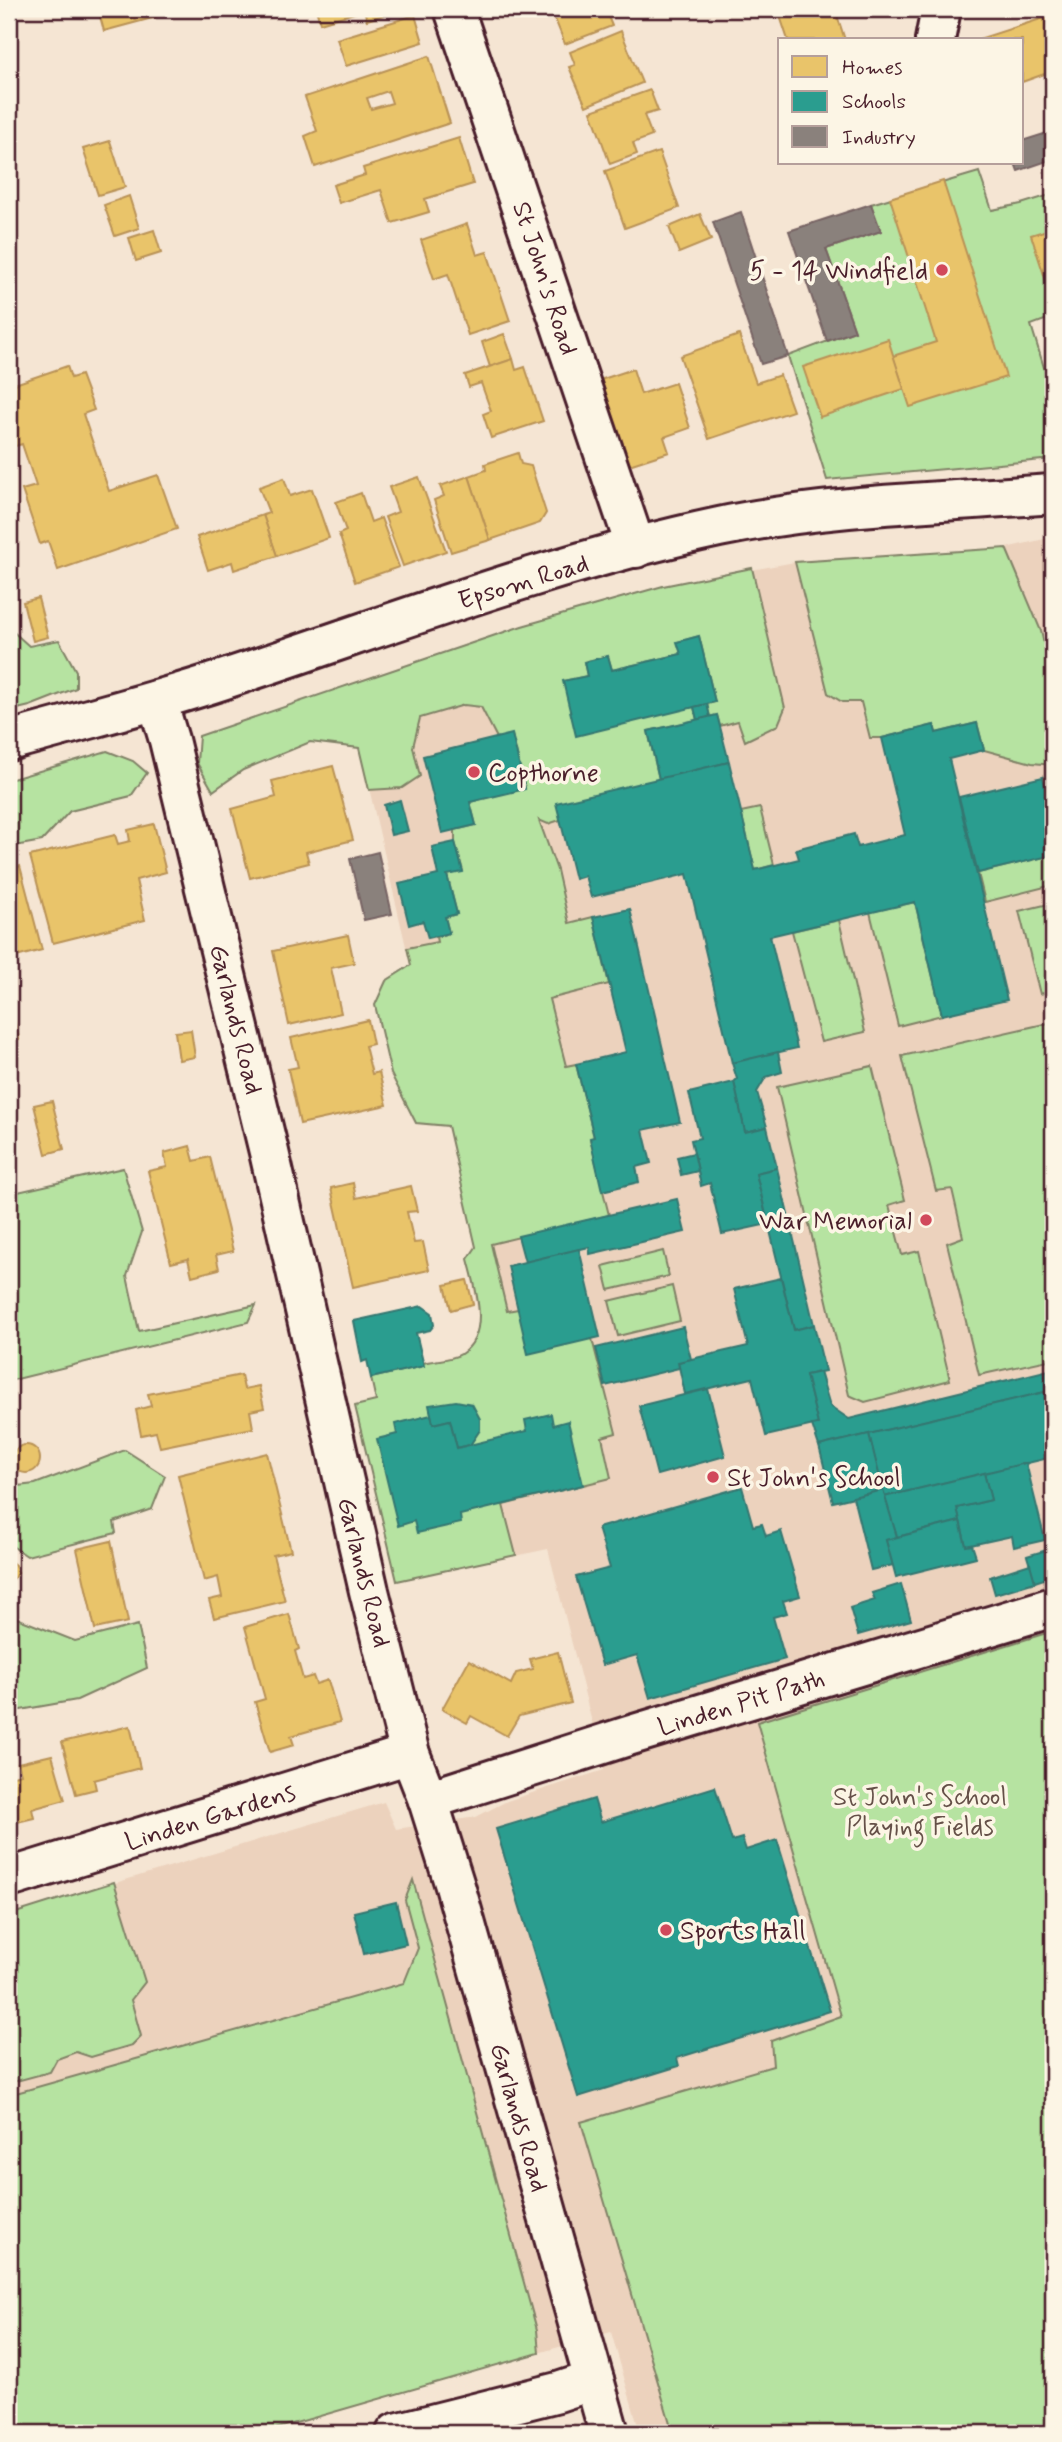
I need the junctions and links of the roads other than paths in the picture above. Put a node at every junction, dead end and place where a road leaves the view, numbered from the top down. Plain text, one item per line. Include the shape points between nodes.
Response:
1 (454, 9) edge
2 (942, 9) edge
3 (935, 38) edge
4 (1053, 494) edge
5 (636, 548) junction
6 (157, 700) junction
7 (9, 741) edge
8 (1053, 1607) edge
9 (411, 1754) junction
10 (428, 1800) junction
11 (9, 1878) edge
12 (594, 2380) junction
13 (396, 2433) edge
14 (609, 2433) edge

1 - 5 street, St John's Road
2 - 3 street
4 - 5 street, Epsom Road via 872,506 766,519
5 - 6 street, Epsom Road
6 - 7 street, Epsom Road
6 - 9 street, Garlands Road
8 - 10 street, Linden Pit Path
9 - 10 street, Garlands Road
9 - 11 street, Linden Gardens
10 - 12 street, Garlands Road
12 - 13 street
12 - 14 street, Garlands Road

